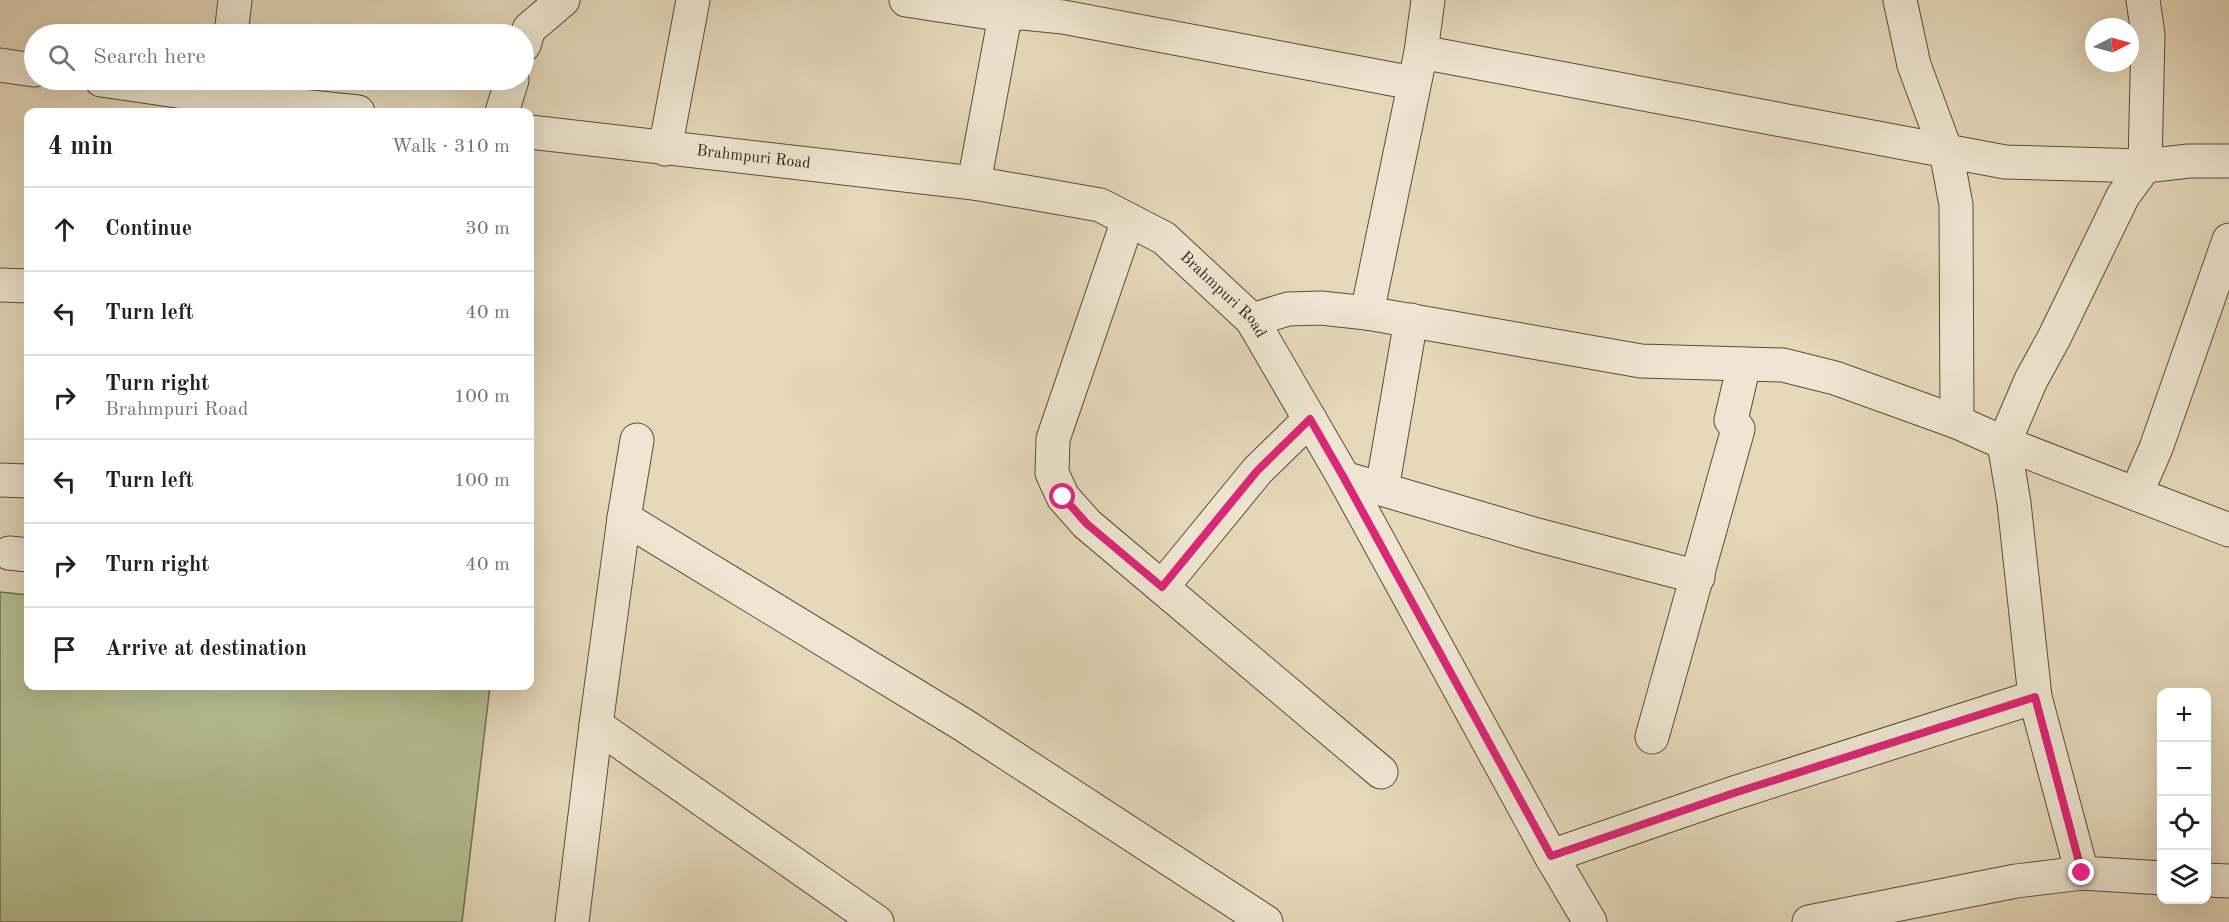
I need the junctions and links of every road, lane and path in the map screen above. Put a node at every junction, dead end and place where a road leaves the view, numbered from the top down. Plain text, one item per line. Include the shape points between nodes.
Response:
1 (235, 0) edge
2 (563, 0) edge
3 (693, 0) edge
4 (906, 0) edge
5 (1428, 0) edge
6 (1900, 0) edge
7 (2144, 0) edge
8 (1006, 7) edge
9 (232, 24) edge
10 (534, 25) edge
11 (0, 65) edge
12 (1417, 67) junction
13 (24, 69) edge
14 (237, 90) edge
15 (509, 90) edge
16 (336, 108) edge
17 (503, 108) edge
18 (534, 133) edge
19 (665, 149) junction
20 (1946, 151) junction
21 (2229, 161) edge
22 (2145, 166) junction
23 (974, 183) junction
24 (1128, 220) junction
25 (2229, 240) edge
26 (0, 285) edge
27 (24, 286) edge
28 (1367, 313) junction
29 (1252, 320) junction
30 (1411, 320) junction
31 (1744, 364) junction
32 (1310, 419) junction
33 (1957, 422) junction
34 (637, 440) dead end
35 (2004, 443) junction
36 (1344, 478) junction
37 (0, 480) edge
38 (24, 481) edge
39 (1382, 489) junction
40 (2136, 494) junction
41 (624, 518) junction
42 (2229, 530) edge
43 (1698, 577) junction
44 (1162, 587) junction
45 (2035, 697) junction
46 (596, 725) junction
47 (1652, 737) dead end
48 (1381, 772) dead end
49 (1551, 856) junction
50 (2082, 873) junction
51 (2157, 878) edge
52 (2211, 880) edge
53 (2229, 882) edge
54 (572, 922) edge
55 (877, 922) edge
56 (1266, 922) edge
57 (1590, 922) edge
58 (1809, 922) edge

1 - 9 street
2 - 10 street
3 - 19 street
4 - 8 street
5 - 12 street
6 - 20 street via 1914,65
7 - 22 street via 2148,34
8 - 12 street via 1023,13
8 - 23 street
11 - 13 street
12 - 20 street
12 - 28 street
14 - 16 street
15 - 17 street
18 - 19 street, Brahmpuri Road
19 - 23 street, Brahmpuri Road
20 - 22 street via 2005,162
20 - 33 street via 1956,205
21 - 22 street
22 - 35 street via 2123,196 2031,380
23 - 24 street, Brahmpuri Road via 1100,205
24 - 29 street, Brahmpuri Road via 1164,238
24 - 44 street via 1053,439 1052,473 1063,497 1087,524
25 - 40 street
26 - 27 street
28 - 29 street via 1288,309
28 - 30 street
29 - 32 street, Brahmpuri Road
30 - 31 street via 1641,361
30 - 39 street
31 - 33 street via 1783,365 1835,378
31 - 43 street via 1731,420 1738,429
32 - 36 street, Brahmpuri Road
32 - 44 street via 1257,471
33 - 35 street
34 - 41 street
35 - 40 street
35 - 45 street
36 - 39 street
36 - 49 street, Brahmpuri Road
37 - 38 street
39 - 43 street
40 - 42 street
41 - 46 street
41 - 56 street via 963,724
43 - 47 street
44 - 48 street
45 - 49 street
45 - 50 street
46 - 54 street
46 - 55 street
49 - 57 street, Brahmpuri Road
50 - 51 street
50 - 58 street via 2016,881
52 - 53 street

